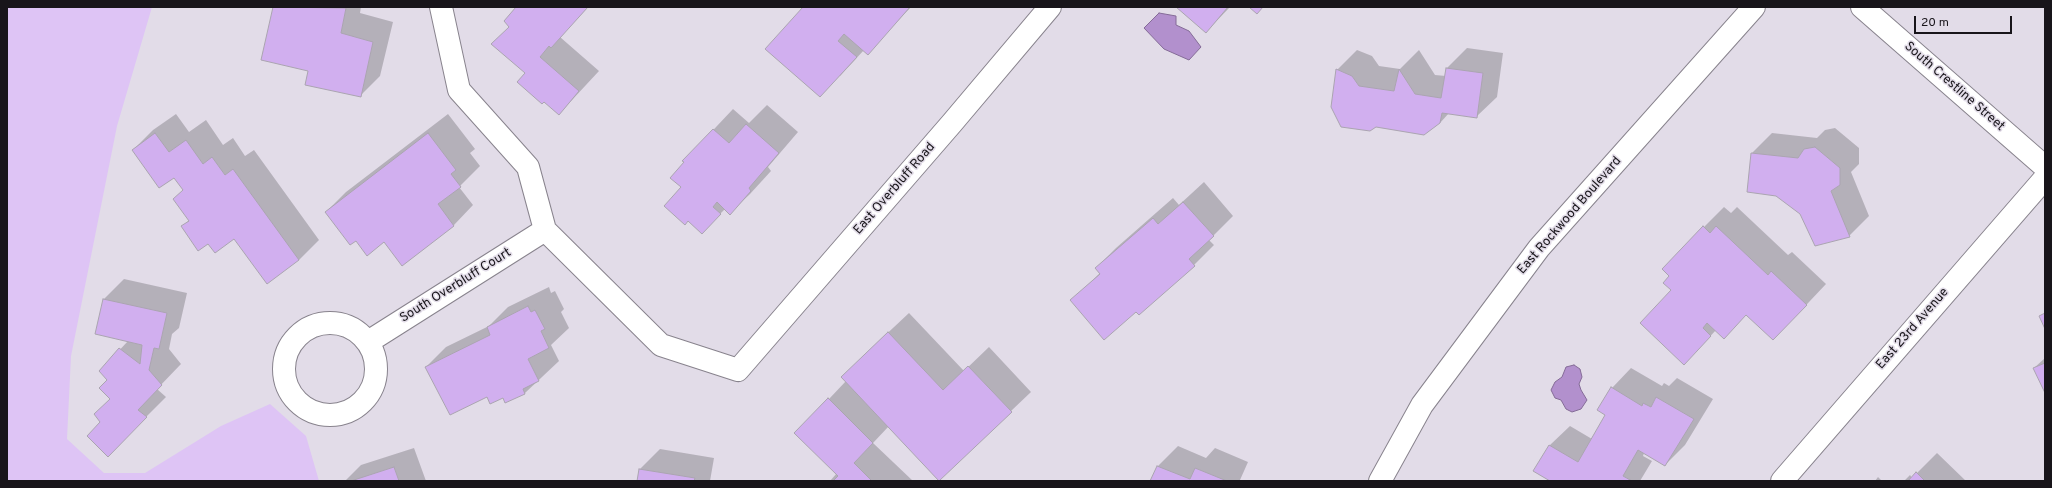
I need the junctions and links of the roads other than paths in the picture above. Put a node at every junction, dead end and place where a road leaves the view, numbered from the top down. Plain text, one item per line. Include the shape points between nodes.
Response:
1 (441, 7) edge
2 (1050, 7) edge
3 (1754, 7) edge
4 (1862, 7) edge
5 (2045, 167) edge
6 (2045, 178) edge
7 (545, 230) junction
8 (368, 342) junction
9 (1380, 481) edge
10 (1782, 481) edge

1 - 7 street via 459,90 528,167
2 - 7 street, East Overbluff Road via 738,370 661,345
3 - 9 street, East Rockwood Boulevard via 1539,248 1422,405
4 - 5 street, South Crestline Street
6 - 10 street, East 23rd Avenue
7 - 8 street, South Overbluff Court
8 - 8 street via 346,325 331,323 317,325 304,331 286,353 284,368 286,382 292,395 314,412 329,415 343,413 356,406 373,384 376,370 374,355

